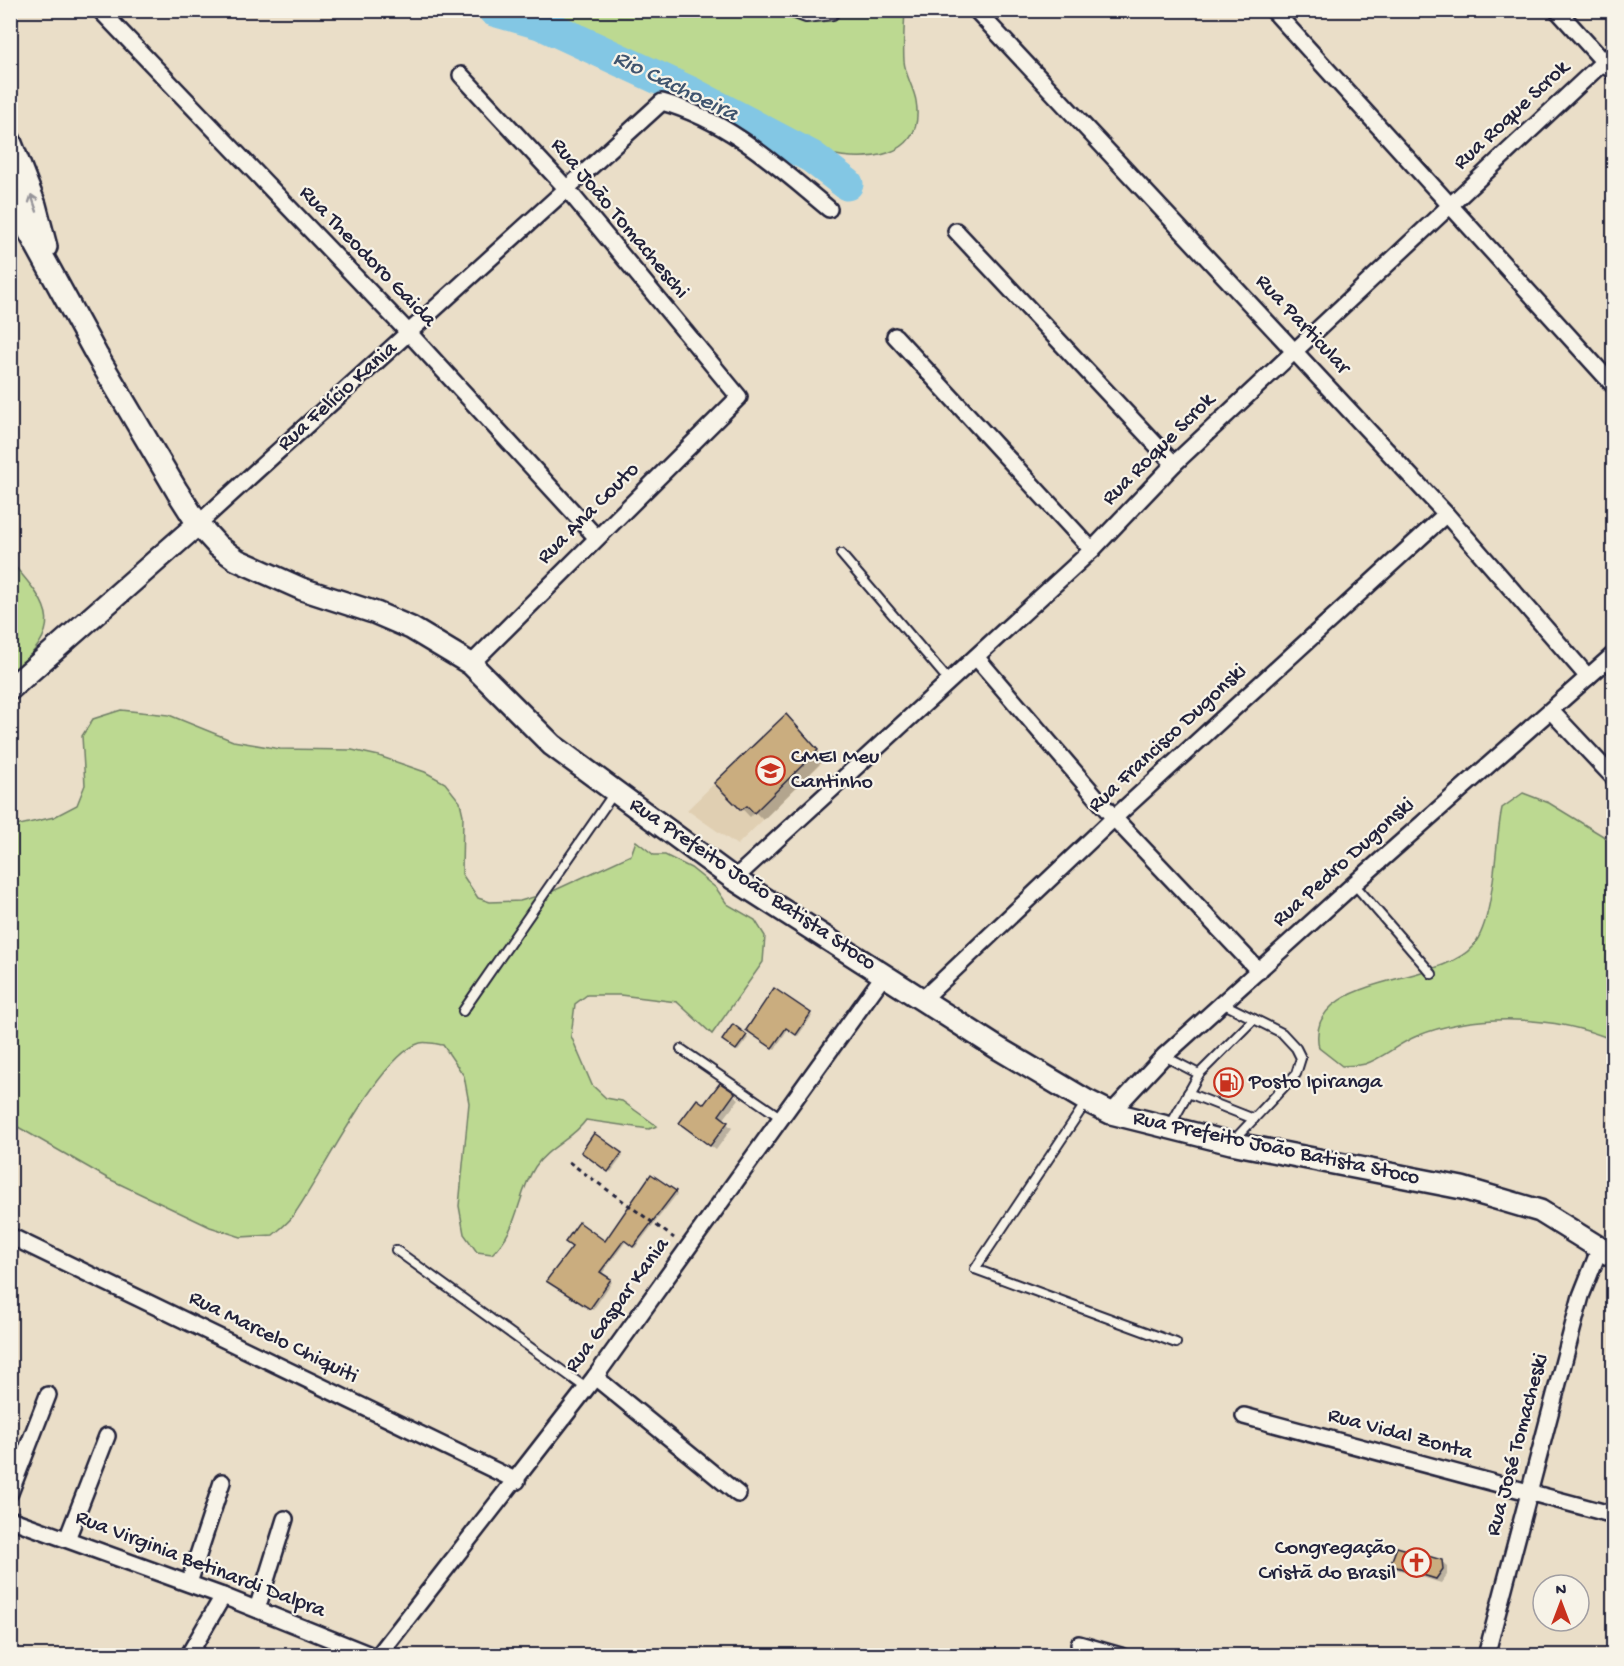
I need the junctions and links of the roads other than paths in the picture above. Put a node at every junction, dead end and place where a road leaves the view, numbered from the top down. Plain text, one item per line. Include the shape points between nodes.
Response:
1 (100, 10) edge
2 (784, 10) edge
3 (837, 10) edge
4 (976, 10) edge
5 (1273, 10) edge
6 (1557, 10) edge
7 (1610, 62) edge
8 (460, 75) dead end
9 (10, 141) edge
10 (567, 189) junction
11 (10, 197) edge
12 (1450, 204) junction
13 (829, 209) dead end
14 (956, 231) dead end
15 (55, 279) junction
16 (409, 333) junction
17 (895, 336) dead end
18 (1294, 350) junction
19 (1614, 386) edge
20 (739, 397) joint
21 (1174, 464) junction
22 (1446, 514) junction
23 (198, 524) junction
24 (597, 538) junction
25 (1092, 550) junction
26 (842, 554) dead end
27 (1614, 654) edge
28 (976, 657) junction
29 (471, 664) junction
30 (1587, 677) junction
31 (950, 682) junction
32 (10, 689) edge
33 (1551, 711) junction
34 (1614, 778) edge
35 (615, 792) junction
36 (1114, 818) junction
37 (734, 879) junction
38 (1354, 884) junction
39 (1259, 971) junction
40 (1432, 974) dead end
41 (884, 975) junction
42 (923, 999) junction
43 (1224, 1004) junction
44 (463, 1011) dead end
45 (1254, 1019) junction
46 (681, 1049) dead end
47 (1164, 1056) junction
48 (1199, 1074) junction
49 (1188, 1093) junction
50 (1087, 1101) junction
51 (1112, 1113) junction
52 (780, 1117) junction
53 (1254, 1119) junction
54 (1169, 1127) junction
55 (1231, 1143) junction
56 (10, 1236) edge
57 (396, 1250) dead end
58 (1607, 1252) edge
59 (1176, 1343) dead end
60 (590, 1382) junction
61 (48, 1395) dead end
62 (1244, 1416) dead end
63 (107, 1436) dead end
64 (517, 1480) junction
65 (222, 1482) dead end
66 (10, 1493) edge
67 (1528, 1493) junction
68 (738, 1494) dead end
69 (1614, 1515) edge
70 (285, 1519) dead end
71 (11, 1521) edge
72 (67, 1539) junction
73 (189, 1583) junction
74 (223, 1596) junction
75 (256, 1609) junction
76 (1079, 1644) dead end
77 (188, 1656) edge
78 (373, 1656) edge
79 (378, 1656) edge
80 (1121, 1656) edge
81 (1486, 1656) edge

1 - 16 street, Rua Theodoro Gaida
2 - 3 lane via 806,18 833,15
4 - 18 street, Rua Particular
5 - 12 street
6 - 7 street
7 - 12 street, Rua Roque Scrok
8 - 10 street, Rua João Tomacheschi
15 -> 9 main road, Rua Prefeito João Batista Stoco via 35,205
10 - 13 street, Rua Felício Kania via 662,102 685,109 745,140
10 - 16 street, Rua Felício Kania
10 - 20 street, Rua João Tomacheschi
11 - 15 main road, Rua Prefeito João Batista Stoco
12 - 18 street, Rua Roque Scrok
12 - 19 street
14 - 21 street
15 - 23 main road, Rua Prefeito João Batista Stoco
16 - 23 street, Rua Felício Kania
16 - 24 street, Rua Theodoro Gaida
17 - 25 street
18 - 21 street, Rua Roque Scrok
18 - 22 street, Rua Particular
20 - 24 street, Rua Ana Couto
21 - 25 street, Rua Roque Scrok
22 - 30 street, Rua Particular
22 - 36 street, Rua Francisco Dugonski
23 - 29 main road, Rua Prefeito João Batista Stoco via 237,560 302,589 393,620
23 - 32 main road, Rua Felício Kania
24 - 29 street, Rua Ana Couto
25 - 28 street, Rua Roque Scrok
26 - 31 lane
27 - 30 street, Rua Pedro Dugonski
28 - 31 street, Rua Roque Scrok
28 - 36 street
29 - 35 main road, Rua Prefeito João Batista Stoco via 552,746
30 - 33 street, Rua Pedro Dugonski
31 - 37 street, Rua Roque Scrok
33 - 34 street
33 - 38 street, Rua Pedro Dugonski
35 - 37 main road, Rua Prefeito João Batista Stoco
35 - 44 lane
36 - 39 street
36 - 42 street, Rua Francisco Dugonski
37 - 41 main road, Rua Prefeito João Batista Stoco
38 - 39 street, Rua Pedro Dugonski
38 - 40 lane
39 - 43 street, Rua Pedro Dugonski
41 - 42 main road, Rua Prefeito João Batista Stoco
41 - 52 street, Rua Gaspar Kania
42 - 50 main road, Rua Prefeito João Batista Stoco
43 - 45 lane
43 - 47 street, Rua Pedro Dugonski
45 - 48 lane
45 - 53 lane via 1282,1033 1301,1058 1296,1074
46 - 52 lane
47 - 48 lane
47 - 51 street, Rua Pedro Dugonski
48 - 49 lane
49 - 53 lane
49 - 54 lane
50 - 51 main road, Rua Prefeito João Batista Stoco
50 - 59 lane via 975,1269
51 - 54 main road, Rua Prefeito João Batista Stoco
52 - 60 street, Rua Gaspar Kania
53 - 55 lane
54 - 55 main road, Rua Prefeito João Batista Stoco
55 - 58 main road, Rua Prefeito João Batista Stoco via 1462,1188 1540,1211
56 - 64 street, Rua Marcelo Chiquiti
57 - 60 lane
58 - 67 street, Rua José Tomacheski via 1581,1296
60 - 64 street, Rua Gaspar Kania
60 - 68 street
61 - 66 street
62 - 67 street, Rua Vidal Zonta
63 - 72 street
64 - 79 street, Rua Gaspar Kania
65 - 73 street
67 - 69 street, Rua Vidal Zonta
67 - 81 street, Rua José Tomacheski
70 - 75 street
71 - 72 street, Rua Virginia Betinardi Dalpra
72 - 73 street, Rua Virginia Betinardi Dalpra
73 - 74 street, Rua Virginia Betinardi Dalpra
74 - 75 street, Rua Virginia Betinardi Dalpra
74 - 77 street
75 - 78 street, Rua Virginia Betinardi Dalpra
76 - 80 street

